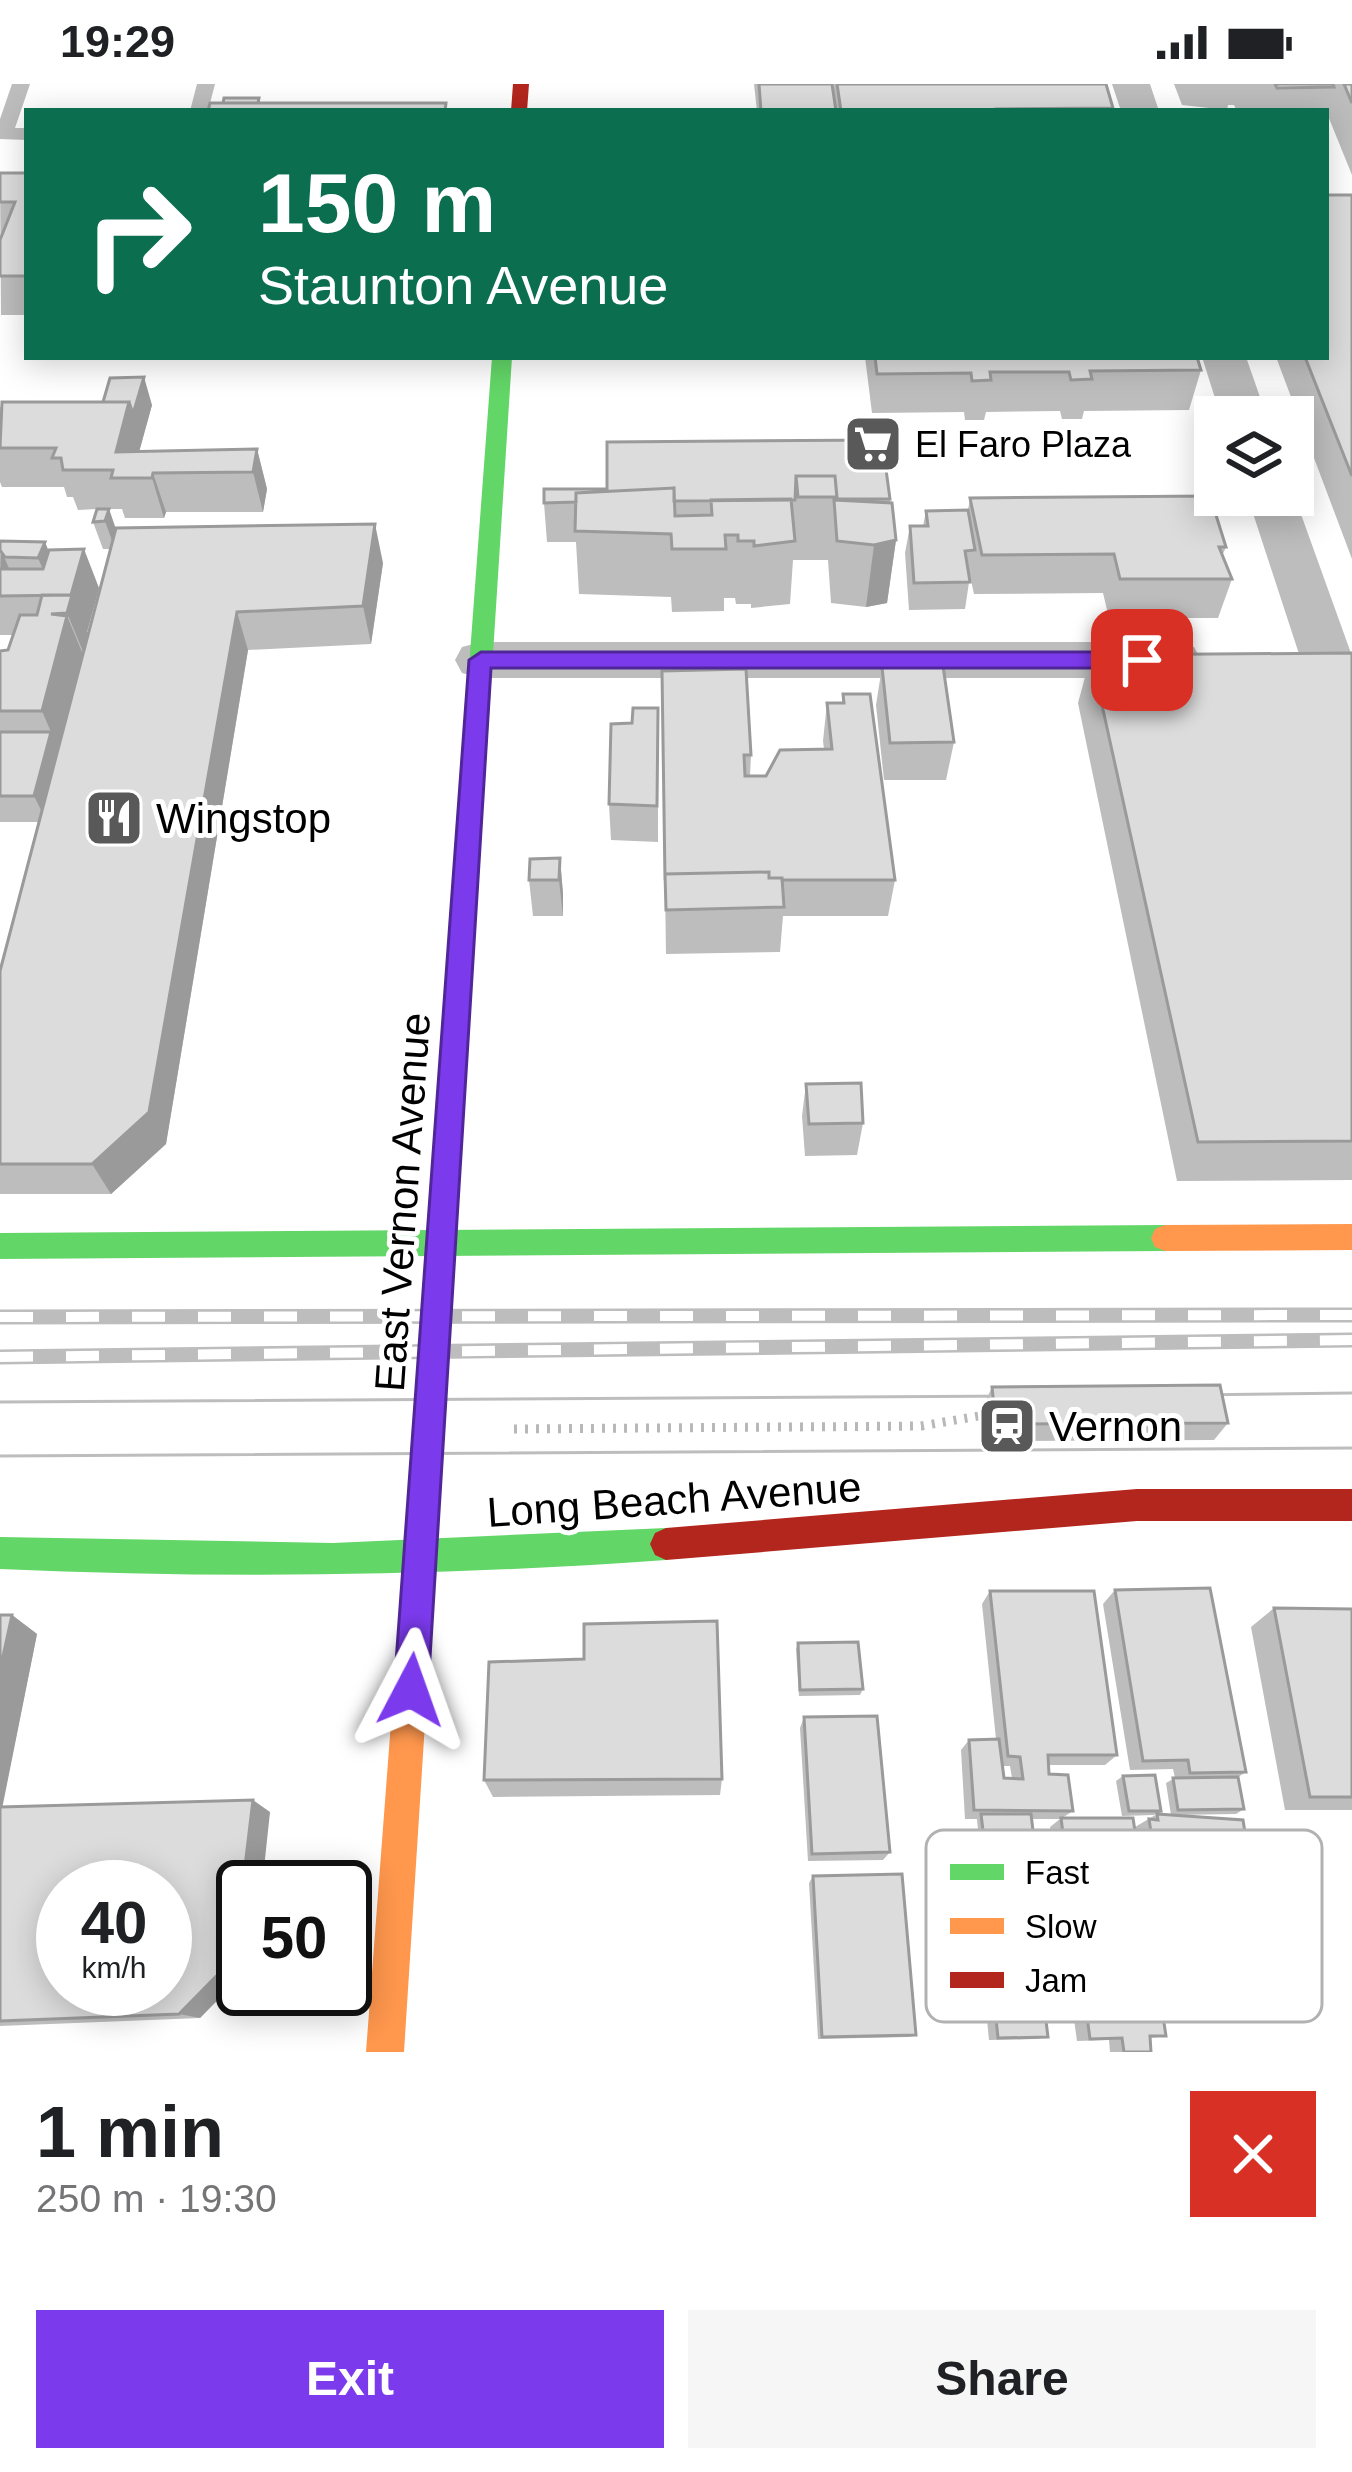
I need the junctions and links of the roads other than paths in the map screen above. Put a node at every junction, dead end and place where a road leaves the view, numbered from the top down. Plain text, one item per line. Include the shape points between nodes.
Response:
1 (21, 84) edge
2 (2, 134) edge
3 (502, 360) edge
4 (1225, 360) edge
5 (1237, 396) edge
6 (1274, 516) edge
7 (481, 660) junction
8 (1298, 660) edge
9 (1352, 1238) edge
10 (442, 1240) junction
11 (0, 1246) edge
12 (1352, 1505) edge
13 (422, 1552) junction
14 (0, 1553) edge
15 (385, 2052) edge

1 - 2 lane
3 - 7 main road, East Vernon Avenue
4 - 5 street
6 - 8 street
7 - 8 street
7 - 10 main road, East Vernon Avenue
9 - 10 main road
10 - 11 main road
10 - 13 main road, East Vernon Avenue
12 - 13 main road, Long Beach Avenue via 1137,1505 522,1556
13 - 14 main road, Long Beach Avenue
13 - 15 main road, East Vernon Avenue

